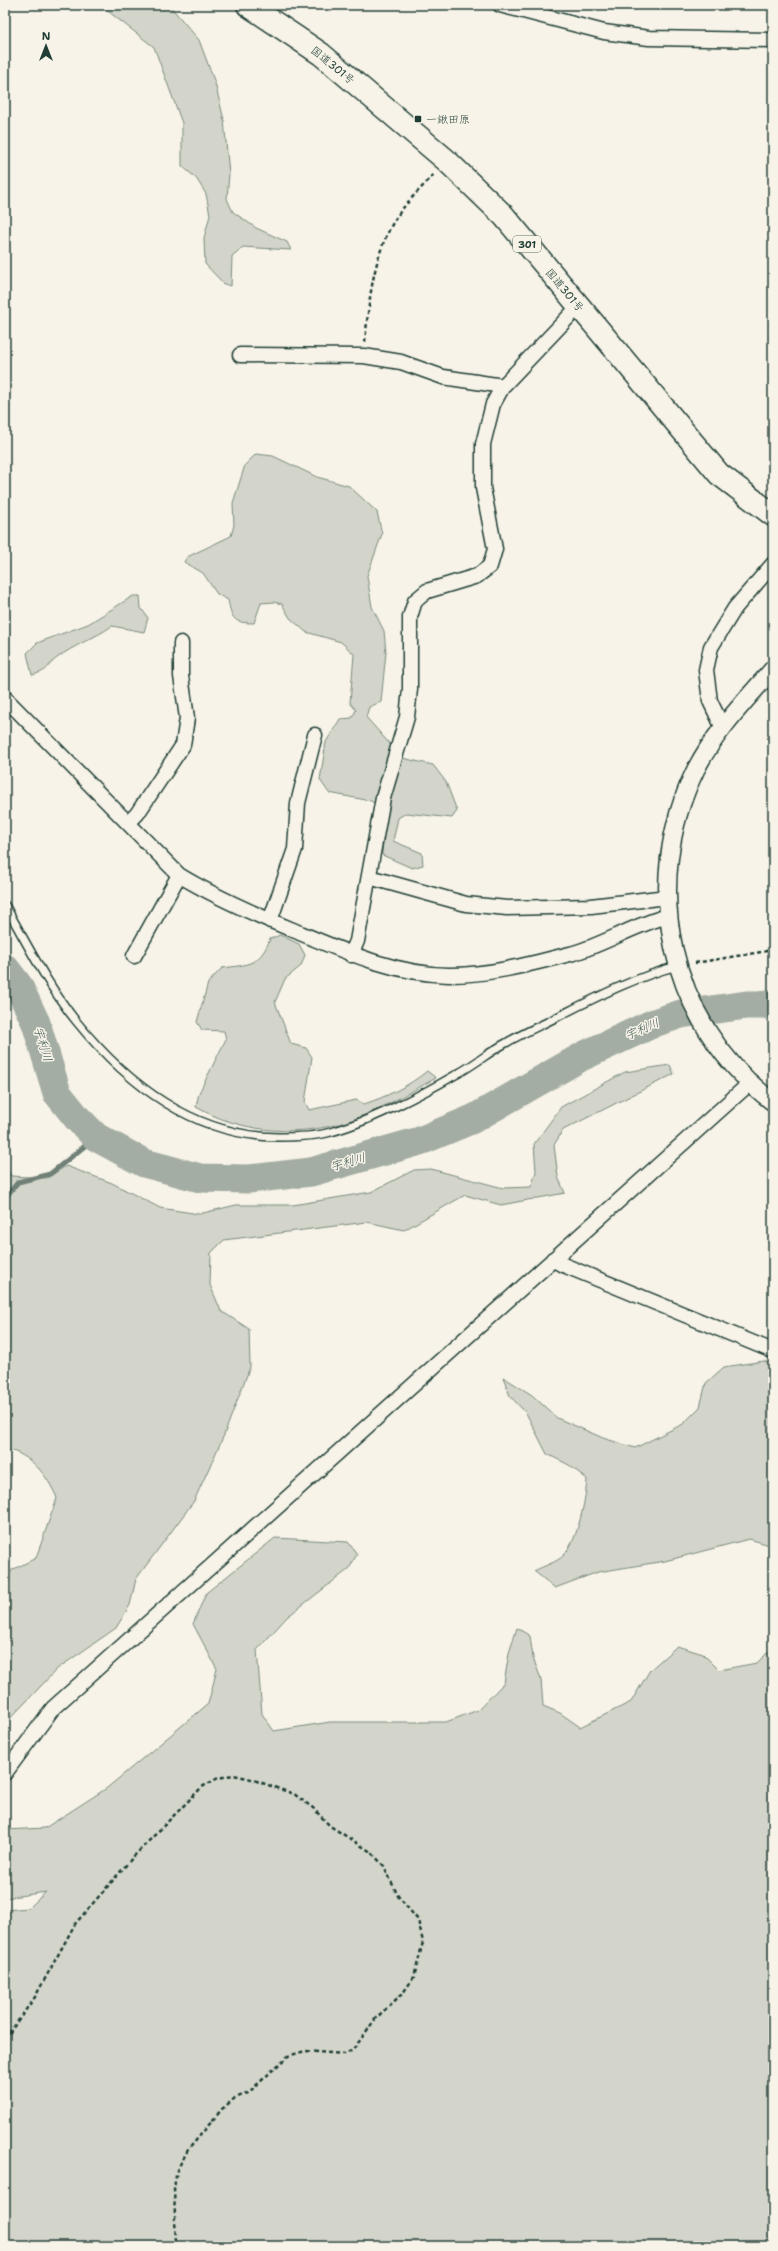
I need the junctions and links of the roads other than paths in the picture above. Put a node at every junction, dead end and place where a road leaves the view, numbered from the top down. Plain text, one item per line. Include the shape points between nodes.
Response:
1 (248, 5) edge
2 (500, 5) edge
3 (773, 40) edge
4 (579, 306) junction
5 (240, 355) dead end
6 (503, 386) junction
7 (773, 515) edge
8 (773, 564) edge
9 (181, 643) dead end
10 (773, 669) edge
11 (5, 698) edge
12 (723, 728) junction
13 (315, 735) dead end
14 (128, 822) junction
15 (179, 875) junction
16 (369, 877) junction
17 (667, 897) junction
18 (5, 905) edge
19 (669, 916) junction
20 (270, 921) junction
21 (351, 955) junction
22 (134, 956) dead end
23 (679, 971) junction
24 (750, 1084) junction
25 (773, 1102) edge
26 (553, 1259) junction
27 (773, 1351) edge
28 (5, 1773) edge

1 - 4 highway, 国道301号 / 301 via 321,54 446,160 504,216
2 - 3 street via 604,32 642,37
4 - 6 street
4 - 7 highway, 国道301号 / 301 via 719,474
5 - 6 street via 364,356 401,362 443,377
6 - 16 street via 493,404 483,444 483,488 496,549 490,566 478,576 427,591 415,602 410,616 410,689 407,717 383,798
8 - 12 street via 736,608 711,647 706,670 710,701
9 - 14 street via 181,676 187,718 183,745 137,814
10 - 12 street
11 - 14 street
12 - 17 street via 697,768 679,810 670,850
13 - 20 street via 298,803 295,849
14 - 15 street
15 - 20 street via 206,891
15 - 22 street
16 - 17 street via 466,904 508,908 591,906
16 - 21 street via 357,941
17 - 19 street
18 - 23 lane via 61,1000 75,1020 119,1068 152,1096 188,1116 237,1134 265,1137 293,1137 347,1127 439,1084 506,1043 602,994 643,976
19 - 21 street via 654,919 599,944 572,953 468,975 420,972 383,965
19 - 23 street
20 - 21 street
23 - 24 street via 696,1012 725,1057
24 - 25 street
24 - 26 street
26 - 27 street
26 - 28 street via 53,1708

